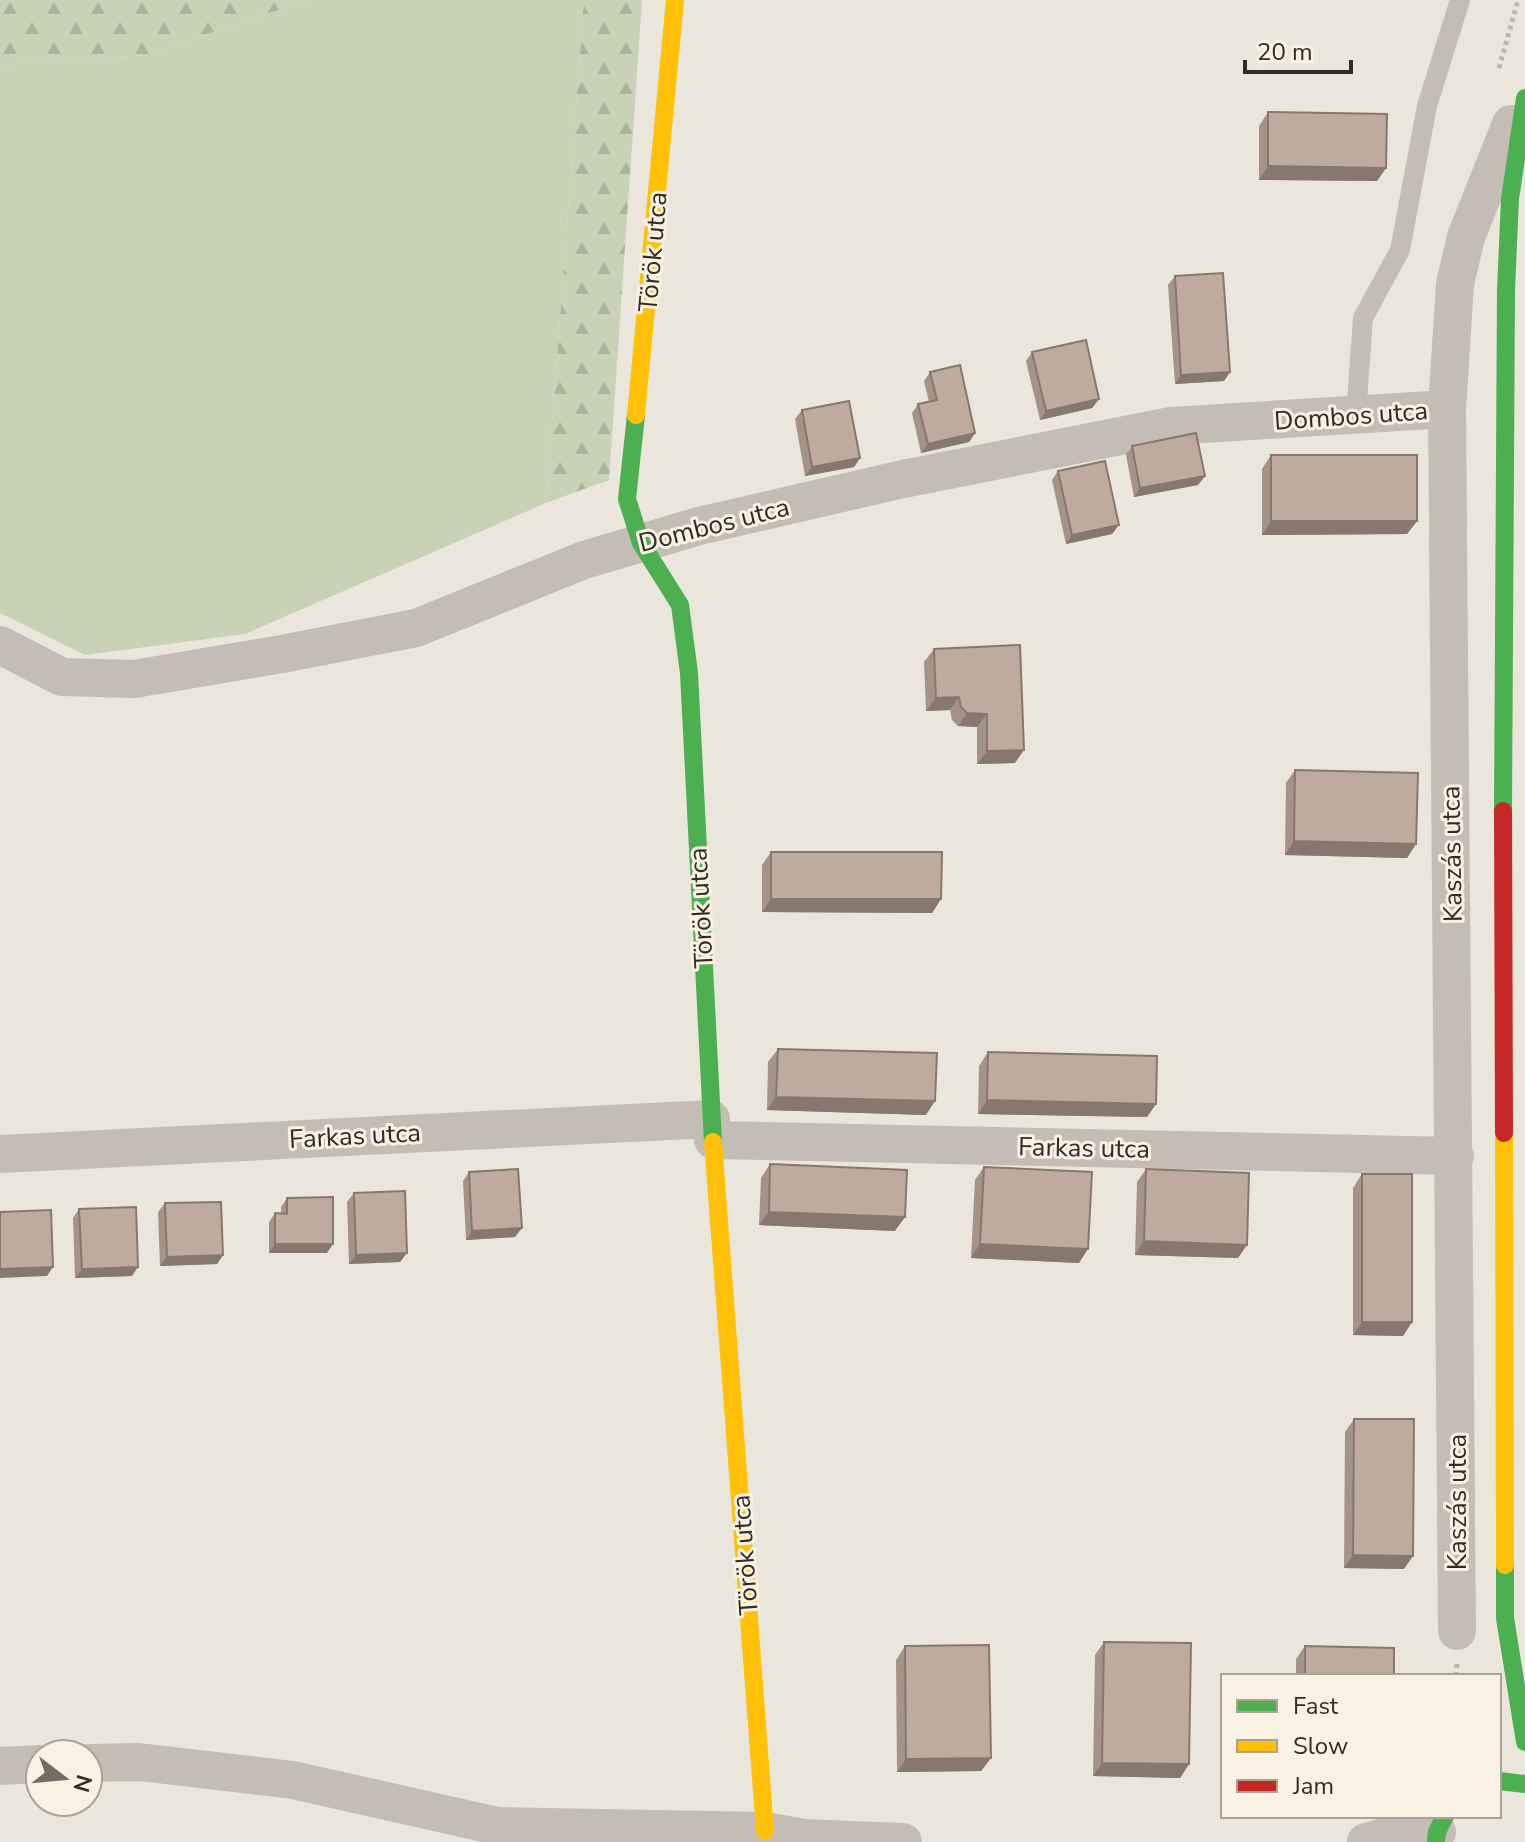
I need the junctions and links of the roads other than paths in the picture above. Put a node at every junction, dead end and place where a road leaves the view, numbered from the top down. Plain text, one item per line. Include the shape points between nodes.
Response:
1 (675, 0) edge
2 (1460, 0) edge
3 (1525, 90) edge
4 (1525, 98) edge
5 (1447, 409) junction
6 (1356, 415) junction
7 (641, 543) junction
8 (0, 645) edge
9 (1505, 1128) junction
10 (712, 1129) junction
11 (1525, 1152) edge
12 (0, 1154) edge
13 (1455, 1156) junction
14 (1505, 1618) junction
15 (1457, 1631) dead end
16 (1525, 1666) edge
17 (1495, 1674) edge
18 (1517, 1694) junction
19 (1525, 1742) edge
20 (104, 1763) edge
21 (24, 1765) edge
22 (0, 1766) edge
23 (1501, 1781) edge
24 (1525, 1784) edge
25 (1439, 1830) edge
26 (765, 1831) junction
27 (805, 1840) edge
28 (903, 1842) edge
29 (1366, 1842) edge

1 - 7 street, Török utca via 627,499
2 - 6 lane via 1427,106 1400,250 1363,318
3 - 5 street, Kaszás utca via 1466,237 1455,284
4 - 9 street via 1510,199 1506,290
5 - 6 street, Dombos utca
5 - 13 street, Kaszás utca
6 - 7 street, Dombos utca via 1171,426 888,483
7 - 8 street, Dombos utca via 584,560 416,628 134,679 62,677
7 - 10 street, Török utca via 680,605 689,673
9 - 11 lane
9 - 14 street
10 - 12 street, Farkas utca
10 - 13 street, Farkas utca
10 - 26 street, Török utca
13 - 15 street, Kaszás utca
14 - 17 street
14 - 18 street
16 - 18 lane
18 - 19 street
20 - 26 street via 293,1780 497,1826
21 - 22 street
23 - 24 street
25 - 29 street
26 - 27 street
27 - 28 street

